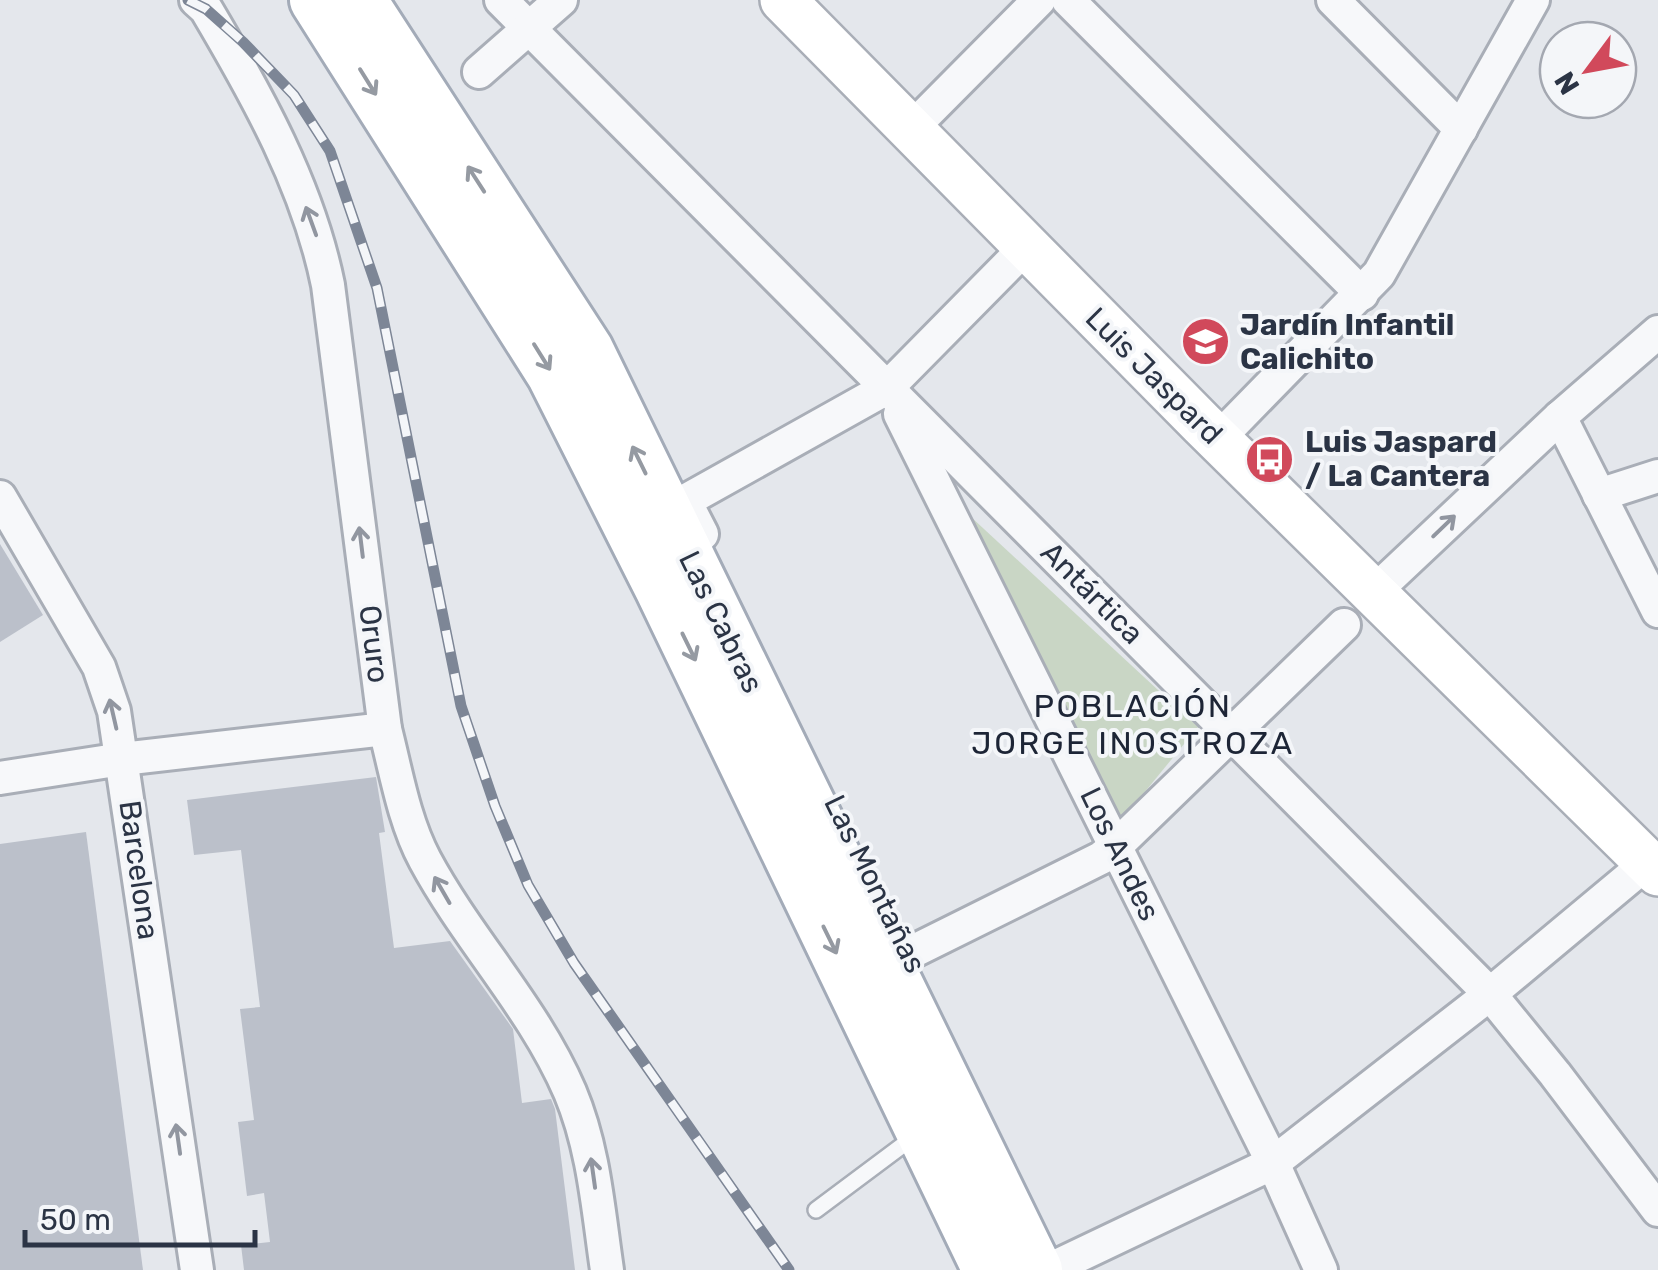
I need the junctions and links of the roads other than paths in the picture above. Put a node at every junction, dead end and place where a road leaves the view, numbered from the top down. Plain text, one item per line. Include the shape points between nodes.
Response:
1 (196, 0) edge
2 (316, 0) edge
3 (360, 0) edge
4 (500, 0) edge
5 (561, 0) edge
6 (783, 0) edge
7 (1039, 0) edge
8 (1068, 0) edge
9 (1333, 0) edge
10 (1533, 0) edge
11 (528, 28) junction
12 (479, 72) dead end
13 (909, 130) junction
14 (1461, 130) junction
15 (1026, 247) junction
16 (1362, 294) junction
17 (1658, 332) edge
18 (887, 388) junction
19 (1560, 417) junction
20 (1217, 440) junction
21 (1658, 476) edge
22 (1599, 495) junction
23 (0, 497) edge
24 (1649, 574) edge
25 (1359, 609) junction
26 (1658, 611) edge
27 (385, 729) junction
28 (1232, 734) junction
29 (122, 759) junction
30 (0, 778) edge
31 (1116, 846) junction
32 (1653, 868) edge
33 (910, 953) junction
34 (1490, 994) junction
35 (922, 1131) junction
36 (1273, 1163) junction
37 (816, 1210) dead end
38 (1658, 1210) edge
39 (1052, 1268) edge
40 (197, 1270) edge
41 (607, 1270) edge
42 (989, 1270) edge
43 (1321, 1270) edge

27 -> 1 street, Oruro via 320,247 254,90
2 -> 35 main road, Las Cabras via 553,374
39 -> 3 main road, Las Cabras via 586,350
4 - 11 street, Antártica
5 - 11 street
6 - 13 street, Luis Jaspard
7 - 13 street
8 - 16 street
9 - 14 street
10 - 14 street
11 - 12 street
11 - 18 street, Antártica
13 - 15 street, Luis Jaspard
14 - 16 street
15 - 18 street
15 - 20 street, Luis Jaspard
16 - 20 street
17 - 19 street
18 - 28 street, Antártica
18 - 31 street, Los Andes
18 - 33 street, Las Montañas via 685,501
19 - 22 street
25 -> 19 street
20 - 25 street, Luis Jaspard
21 - 22 street
22 - 24 street
29 -> 23 street, Barcelona via 100,668
24 - 26 street
25 - 28 street
25 - 32 street, Luis Jaspard
27 - 29 street
41 -> 27 street, Oruro via 589,1140 569,1089 423,855
28 - 31 street
28 - 34 street, Antártica
29 - 30 street
40 -> 29 street, Barcelona
31 - 33 street
31 - 36 street, Los Andes
32 - 34 street
33 - 39 street, Las Montañas
34 - 36 street
34 - 38 street, Antártica
35 - 37 lane
35 - 42 main road, Las Cabras
36 - 39 street
36 - 43 street, Los Andes

